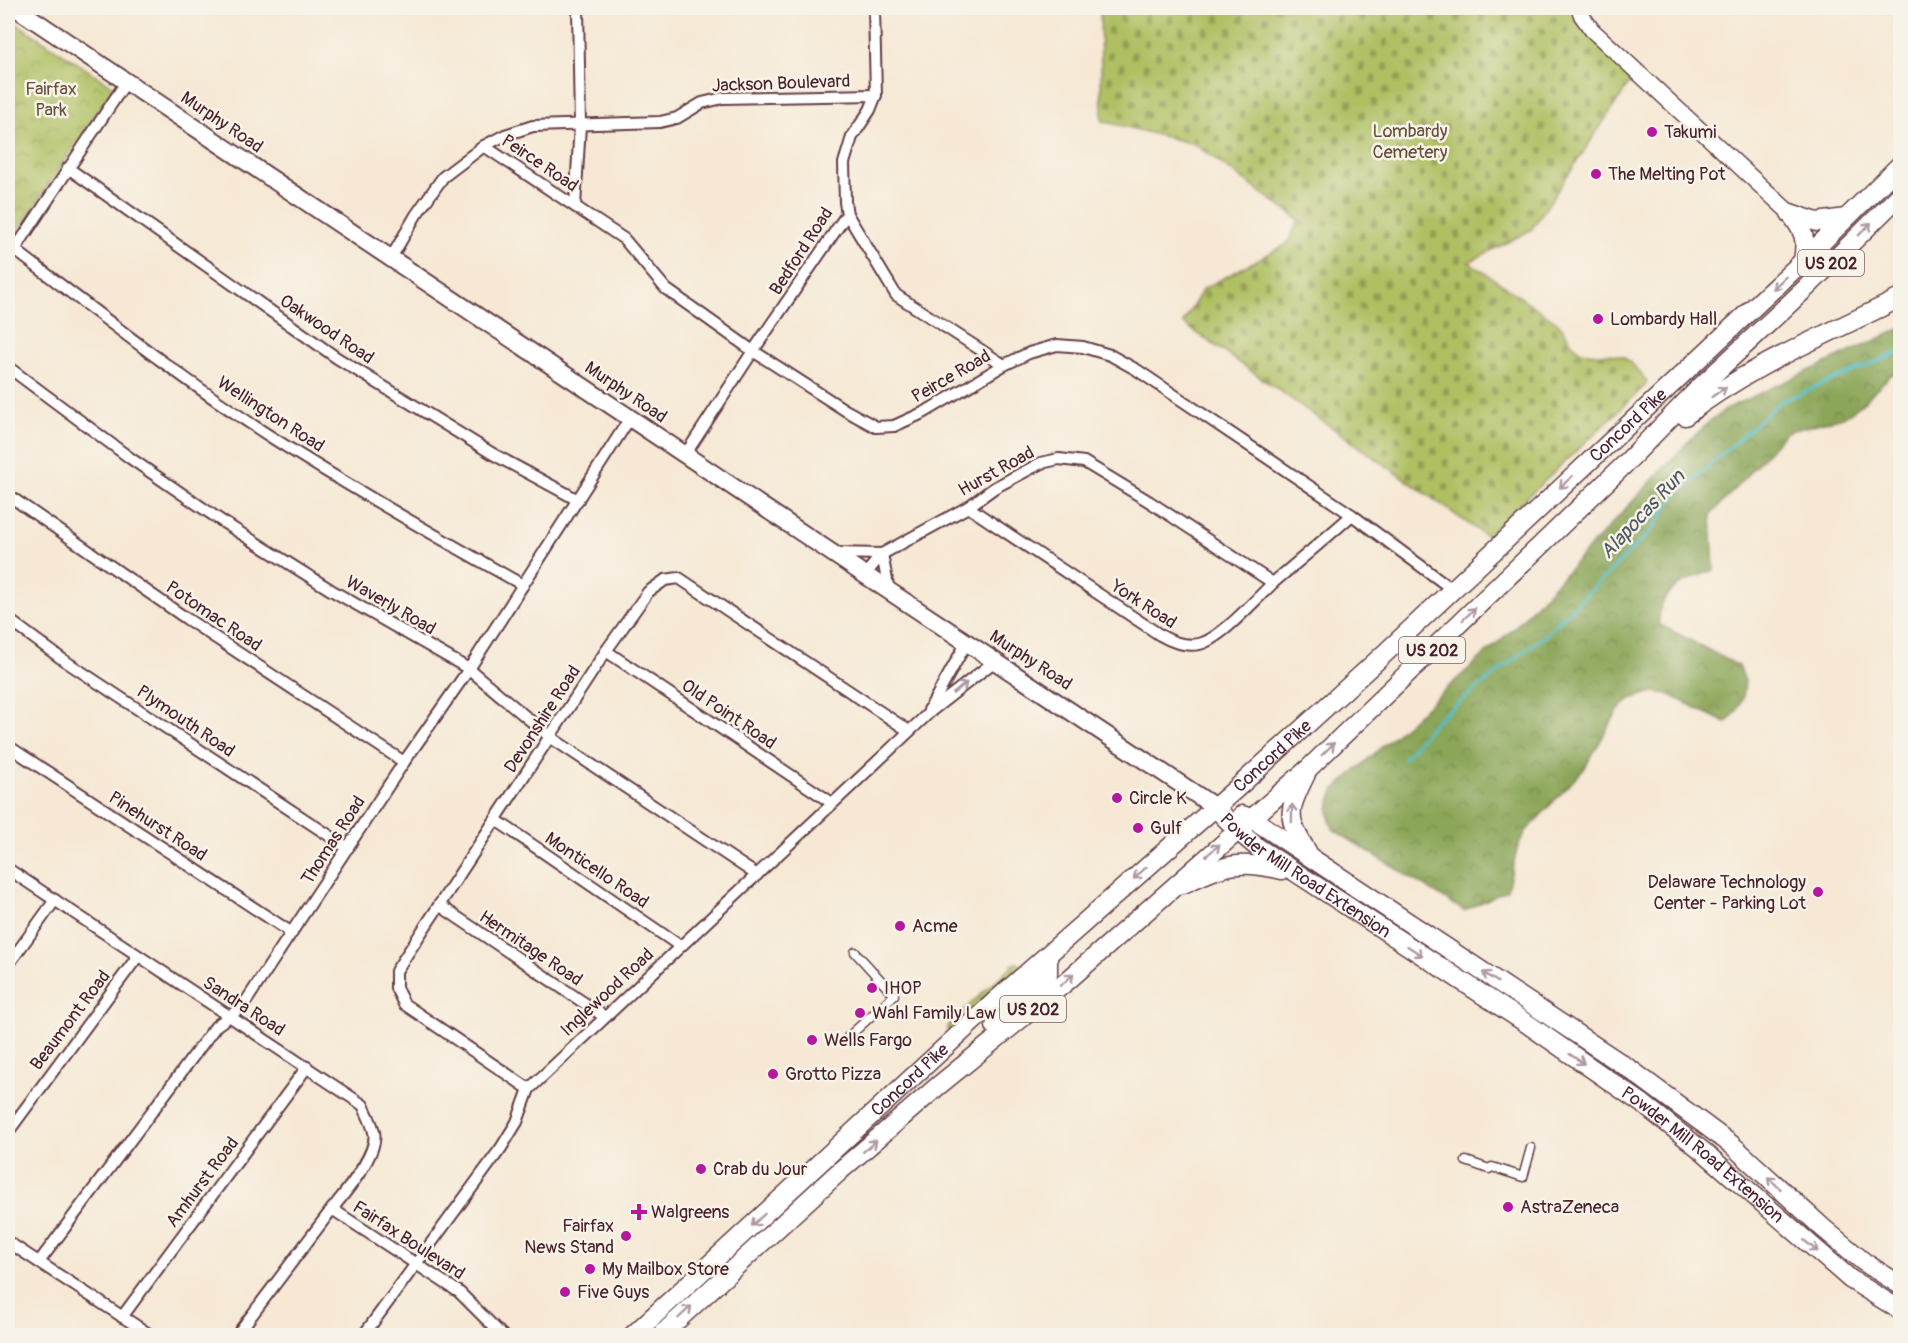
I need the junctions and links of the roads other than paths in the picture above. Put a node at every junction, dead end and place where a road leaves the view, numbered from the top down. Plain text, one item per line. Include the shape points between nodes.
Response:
1 (16, 8) edge
2 (578, 8) edge
3 (874, 8) edge
4 (1579, 8) edge
5 (31, 13) edge
6 (126, 82) junction
7 (876, 95) junction
8 (580, 125) junction
9 (484, 146) junction
10 (1900, 165) edge
11 (68, 168) junction
12 (1883, 183) junction
13 (1899, 196) edge
14 (575, 206) junction
15 (1790, 213) junction
16 (847, 214) junction
17 (1847, 218) junction
18 (15, 250) junction
19 (391, 258) junction
20 (8, 260) edge
21 (1803, 261) junction
22 (1900, 298) edge
23 (753, 351) junction
24 (1004, 365) junction
25 (8, 367) edge
26 (630, 418) junction
27 (685, 454) junction
28 (1623, 466) junction
29 (8, 495) edge
30 (578, 500) junction
31 (968, 507) junction
32 (1352, 515) junction
33 (832, 553) junction
34 (882, 554) junction
35 (865, 575) junction
36 (1273, 583) junction
37 (523, 585) junction
38 (1452, 589) junction
39 (889, 591) junction
40 (8, 619) edge
41 (967, 642) junction
42 (606, 651) junction
43 (995, 661) junction
44 (469, 669) junction
45 (926, 715) junction
46 (909, 731) junction
47 (550, 737) junction
48 (8, 746) edge
49 (404, 762) junction
50 (1309, 768) junction
51 (832, 803) junction
52 (1215, 807) junction
53 (1251, 818) junction
54 (496, 820) junction
55 (1237, 830) junction
56 (348, 848) junction
57 (1310, 857) junction
58 (8, 869) edge
59 (757, 874) junction
60 (1297, 874) junction
61 (1165, 893) junction
62 (55, 900) junction
63 (439, 905) junction
64 (292, 933) junction
65 (681, 946) junction
66 (855, 952) dead end
67 (138, 956) junction
68 (1048, 956) junction
69 (8, 965) edge
70 (228, 1015) junction
71 (605, 1017) junction
72 (846, 1039) dead end
73 (307, 1067) junction
74 (938, 1086) junction
75 (529, 1089) junction
76 (8, 1132) edge
77 (1531, 1148) dead end
78 (1466, 1161) dead end
79 (332, 1209) junction
80 (8, 1242) edge
81 (39, 1262) junction
82 (415, 1265) junction
83 (1850, 1279) junction
84 (1900, 1286) edge
85 (1900, 1310) edge
86 (122, 1317) junction
87 (1900, 1324) edge
88 (152, 1335) edge
89 (236, 1335) edge
90 (363, 1335) edge
91 (503, 1335) edge
92 (632, 1335) edge
93 (660, 1335) edge

1 - 5 main road, Murphy Road
2 - 8 street
3 - 7 street, Bedford Road
4 - 15 main road via 1592,30
5 - 6 main road, Murphy Road
6 - 11 street
6 - 19 main road, Murphy Road
7 - 8 street, Jackson Boulevard via 723,98 660,122
7 - 16 street, Bedford Road via 852,137 844,163
8 - 9 street, Jackson Boulevard via 533,126
8 - 14 street
9 - 14 street, Peirce Road
9 - 19 street, Jackson Boulevard via 442,177
10 - 12 highway, Concord Pike / US 202
11 - 18 street
11 - 30 street, Oakwood Road via 337,358 493,454
12 - 13 street
12 - 17 highway, Concord Pike / US 202
28 -> 13 highway, Concord Pike / US 202
14 - 23 street, Peirce Road via 624,239 666,289
15 - 17 highway via 1817,222
15 - 21 highway via 1804,232
16 - 23 street, Bedford Road
16 - 24 street via 896,295
17 - 21 highway, Concord Pike / US 202
18 - 20 street
18 - 37 street, Wellington Road via 267,434
19 - 26 main road, Murphy Road
21 -> 38 highway, Concord Pike / US 202
28 -> 22 highway via 1725,387
23 - 24 street, Peirce Road via 876,427 894,426 925,412
23 - 27 street, Bedford Road
24 - 32 street, Peirce Road via 1057,345 1083,346 1110,355
25 - 44 street, Waverly Road via 223,522
26 - 27 main road, Murphy Road
26 - 30 street, Thomas Road
27 - 33 main road, Murphy Road
50 -> 28 highway, Concord Pike / US 202
29 - 49 street, Potomac Road
30 - 37 street, Thomas Road
31 - 34 street, Hurst Road
31 - 36 street, Hurst Road via 1041,463 1059,459 1084,462
31 - 36 street, York Road via 1173,642 1184,645 1213,639
32 - 36 street, York Road
32 - 38 street, Peirce Road
33 - 34 street
33 - 35 main road, Murphy Road
34 - 35 street, Hurst Road
34 - 39 street
35 - 39 main road, Murphy Road
37 - 44 street, Thomas Road
38 - 52 highway, Concord Pike / US 202
39 - 41 main road, Murphy Road
40 - 56 street, Plymouth Road via 62,659
41 - 43 main road, Murphy Road
41 - 45 street, Inglewood Road
42 - 46 street, Devonshire Road via 648,592 665,580 679,578
42 - 47 street, Devonshire Road
42 - 51 street, Old Point Road
45 -> 43 street, Inglewood Road
43 - 52 main road, Murphy Road
44 - 47 street, Waverly Road
44 - 49 street, Thomas Road
45 - 46 street, Inglewood Road
46 - 51 street, Inglewood Road
47 - 54 street, Devonshire Road
47 - 59 street, Waverly Road
48 - 64 street, Pinehurst Road
49 - 56 street, Thomas Road
50 - 53 highway, Concord Pike / US 202
57 -> 50 highway via 1291,818 1293,802
51 - 59 street, Inglewood Road
52 - 53 highway, Powder Mill Road Extension
52 - 55 highway, Powder Mill Road Extension
52 -> 68 highway, Concord Pike / US 202
53 - 55 highway, Concord Pike / US 202
53 - 57 highway, Powder Mill Road Extension
54 - 63 street, Devonshire Road
54 - 65 street, Monticello Road
55 - 60 highway, Powder Mill Road Extension
61 -> 55 highway, Concord Pike / US 202
56 - 64 street, Thomas Road
84 -> 57 highway, Powder Mill Road Extension via 1823,1228 1732,1145 1631,1070
58 - 62 street, Sandra Road
59 - 65 street, Inglewood Road
60 - 61 highway via 1242,864 1217,870
60 -> 83 highway, Powder Mill Road Extension via 1643,1104
74 -> 61 highway, Concord Pike / US 202 via 1066,982
62 - 67 street, Sandra Road
62 - 69 street
63 - 71 street, Hermitage Road
63 - 75 street, Devonshire Road via 396,971 396,988 404,1004
64 - 70 street, Thomas Road via 243,1006
65 - 71 street, Inglewood Road
66 - 72 street via 894,995
67 - 70 street, Sandra Road
67 - 76 street, Beaumont Road
68 - 74 highway via 1045,978
68 -> 92 highway, Concord Pike / US 202
70 - 73 street, Sandra Road
70 - 81 street, Thomas Road
71 - 75 street, Inglewood Road
73 - 79 street, Sandra Road via 363,1105 375,1134 359,1174
73 - 86 street, Amhurst Road
93 -> 74 highway, Concord Pike / US 202
75 - 82 street, Inglewood Road via 517,1122 501,1148
77 - 78 street via 1523,1177
79 - 82 street, Fairfax Boulevard
79 - 89 street, Fairfax Boulevard
80 - 81 street
81 - 86 street
82 - 90 street, Inglewood Road
82 - 91 street, Fairfax Boulevard via 459,1292
83 - 85 highway, Powder Mill Road Extension
83 - 87 highway
86 - 88 street

